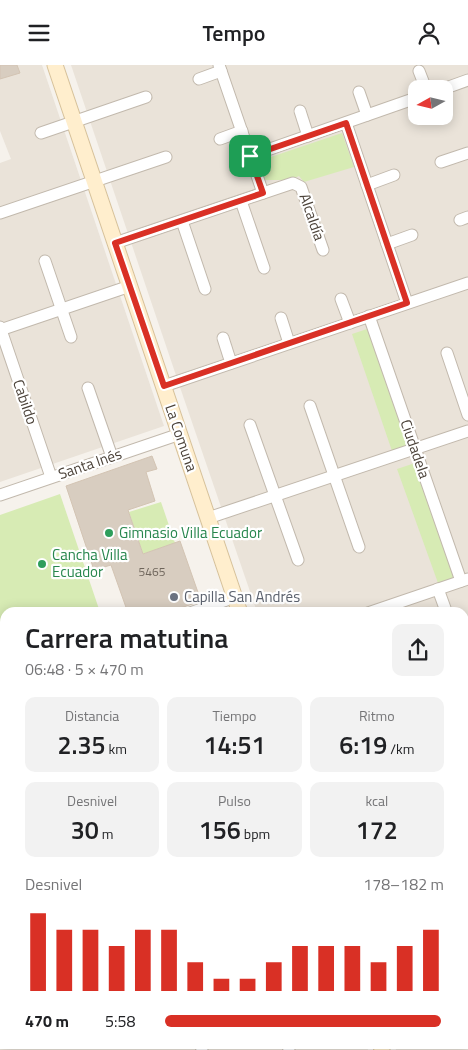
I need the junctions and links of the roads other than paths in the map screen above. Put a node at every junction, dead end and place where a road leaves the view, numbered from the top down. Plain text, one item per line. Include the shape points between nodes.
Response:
1 (55, 65) edge
2 (220, 68) edge
3 (420, 71) dead end
4 (199, 79) dead end
5 (423, 80) edge
6 (468, 80) edge
7 (453, 85) edge
8 (359, 91) dead end
9 (146, 97) dead end
10 (408, 101) edge
11 (300, 111) dead end
12 (367, 115) junction
13 (74, 122) junction
14 (346, 123) junction
15 (242, 131) junction
16 (41, 133) dead end
17 (308, 136) junction
18 (220, 139) dead end
19 (468, 153) edge
20 (250, 156) junction
21 (166, 157) dead end
22 (441, 162) dead end
23 (394, 175) dead end
24 (94, 181) junction
25 (367, 185) junction
26 (263, 193) junction
27 (241, 201) junction
28 (0, 213) edge
29 (182, 221) junction
30 (412, 235) dead end
31 (115, 243) junction
32 (387, 244) junction
33 (323, 250) dead end
34 (45, 261) dead end
35 (264, 268) dead end
36 (468, 283) edge
37 (130, 286) junction
38 (205, 289) dead end
39 (342, 299) dead end
40 (407, 303) junction
41 (62, 309) junction
42 (369, 316) junction
43 (281, 318) dead end
44 (350, 323) junction
45 (0, 329) edge
46 (71, 337) dead end
47 (223, 338) dead end
48 (289, 343) junction
49 (447, 353) dead end
50 (231, 363) junction
51 (164, 386) junction
52 (88, 387) dead end
53 (310, 405) dead end
54 (468, 415) edge
55 (250, 425) dead end
56 (468, 431) edge
57 (180, 434) junction
58 (415, 449) junction
59 (112, 457) junction
60 (335, 476) junction
61 (51, 477) junction
62 (0, 495) edge
63 (275, 495) junction
64 (208, 518) junction
65 (359, 547) dead end
66 (298, 561) dead end
67 (464, 580) edge
68 (438, 589) junction
69 (235, 597) junction
70 (207, 607) edge
71 (238, 607) edge
72 (387, 607) edge
73 (445, 607) edge

1 - 13 street, La Comuna
2 - 4 street
2 - 15 street
3 - 5 street
6 - 7 street
8 - 12 street
9 - 13 street
10 - 12 street
11 - 17 street
12 - 14 street
13 - 16 street
13 - 24 street, La Comuna
14 - 17 street
14 - 25 street
15 - 18 street
15 - 20 street
17 - 20 street
19 - 22 street
20 - 26 street
21 - 24 street
23 - 25 street
24 - 28 street
24 - 31 street, La Comuna
25 - 32 street
26 - 27 street, Alcaldía
26 - 33 street, Alcaldía via 293,183 301,187
27 - 29 street, Alcaldía
27 - 35 street
29 - 31 street, Alcaldía
29 - 38 street
30 - 32 street
31 - 37 street, La Comuna
32 - 40 street
34 - 41 street
36 - 40 street
37 - 41 street
37 - 51 street, La Comuna
39 - 44 street
40 - 42 street
41 - 45 street
41 - 46 street
42 - 44 street
42 - 58 street, Ciudadela
43 - 48 street
44 - 48 street
45 - 61 street, Cabildo
47 - 50 street
48 - 50 street
49 - 54 street
50 - 51 street
51 - 57 street, La Comuna
52 - 59 street
53 - 60 street
55 - 63 street
56 - 58 street
57 - 59 street, Santa Inés
57 - 64 street, La Comuna
58 - 60 street
58 - 67 street, Ciudadela
59 - 61 street, Santa Inés
60 - 63 street
60 - 65 street
61 - 62 street, Santa Inés
63 - 64 street
63 - 66 street
64 - 69 street, La Comuna
67 - 68 street
68 - 72 street
68 - 73 street
69 - 70 street
69 - 71 street, La Comuna

